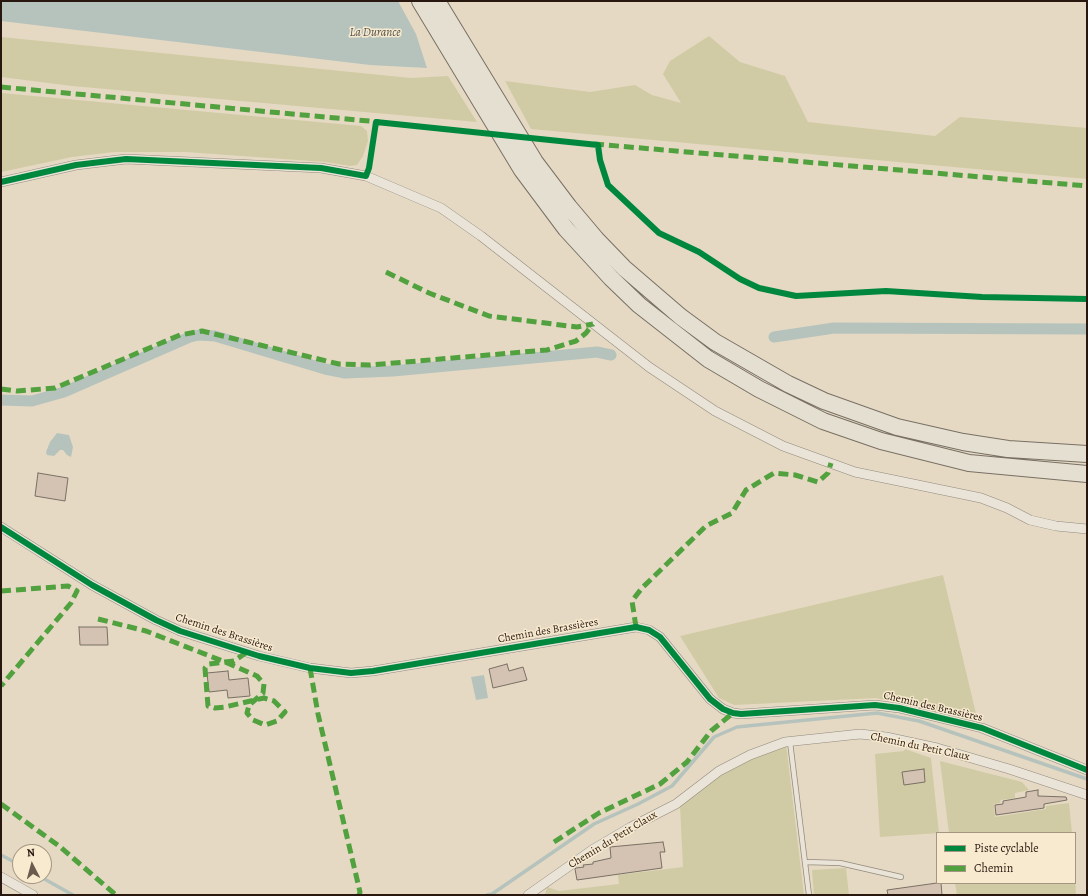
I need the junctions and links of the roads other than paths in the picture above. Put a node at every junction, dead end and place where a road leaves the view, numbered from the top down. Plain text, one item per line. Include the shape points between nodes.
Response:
1 (420, 1) edge
2 (437, 1) edge
3 (528, 166) junction
4 (1, 182) edge
5 (1087, 454) edge
6 (1087, 474) edge
7 (1, 527) edge
8 (1087, 529) edge
9 (790, 742) junction
10 (1087, 770) edge
11 (1087, 794) edge
12 (805, 862) junction
13 (1, 877) edge
14 (901, 877) dead end
15 (33, 895) edge
16 (528, 895) edge
17 (809, 895) edge

1 - 3 highway
2 - 3 highway
3 - 5 highway via 629,272 681,318 715,342 788,384 897,427 1008,449
3 - 6 highway via 566,229 611,278 640,305 708,359 759,389 823,421 910,449 969,463
4 - 8 street via 76,165 126,159 321,168 366,176 441,208 481,236 649,367 715,411 783,446 855,472 981,498 1030,520
7 - 10 street, Chemin des Brassières via 92,585 180,631 259,656 310,668 351,673 373,671 636,627 660,636 710,699 733,713 875,705 899,708 982,728
9 - 11 street, Chemin du Petit Claux via 860,734 886,737 937,748
9 - 12 lane
9 - 16 street, Chemin du Petit Claux via 750,755 719,771 676,804 592,850
12 - 14 lane via 840,863
12 - 17 lane
13 - 15 street

